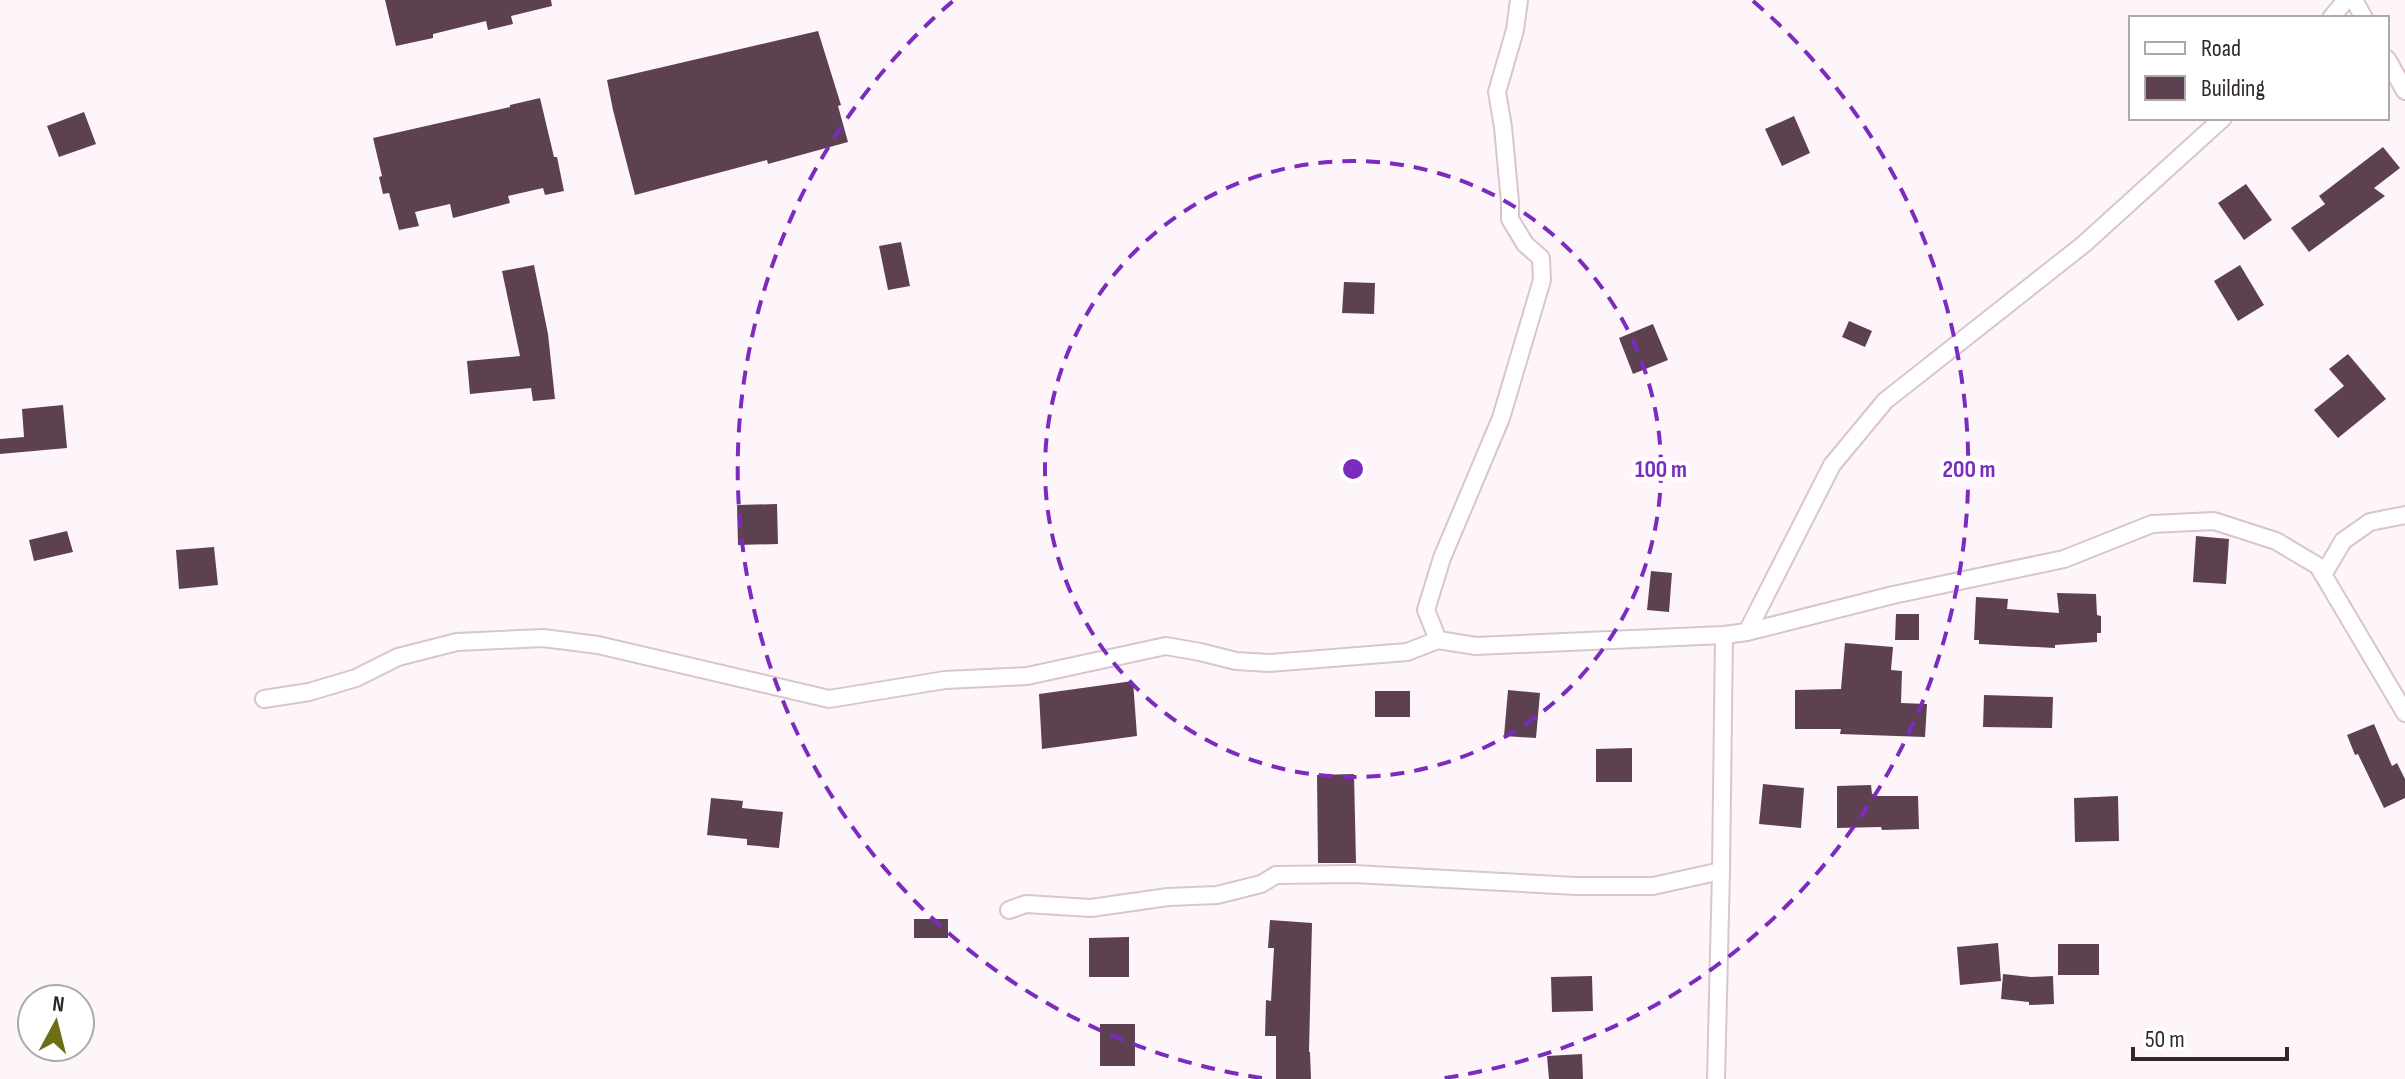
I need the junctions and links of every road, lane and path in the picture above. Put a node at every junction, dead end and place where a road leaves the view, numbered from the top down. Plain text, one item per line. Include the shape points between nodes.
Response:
1 (1519, 0) edge
2 (2346, 0) edge
3 (2333, 16) edge
4 (2389, 63) edge
5 (2405, 91) edge
6 (2221, 120) edge
7 (2405, 515) edge
8 (2323, 575) junction
9 (1747, 632) junction
10 (1724, 635) junction
11 (1438, 640) junction
12 (264, 699) dead end
13 (2405, 713) edge
14 (1721, 871) junction
15 (1009, 910) dead end
16 (1716, 1079) edge

1 - 11 street via 1497,92 1510,219 1541,258 1542,280 1501,418 1442,558 1426,610
2 - 3 street
4 - 5 street
6 - 9 street via 2084,244 1885,401 1832,465
7 - 8 street via 2370,522 2343,541
8 - 9 street via 2318,566 2276,541 2214,521 2152,524 2064,559
8 - 13 street
9 - 10 street
10 - 11 street via 1476,646
10 - 14 street
11 - 12 street via 1407,652 1269,663 1166,646 1027,676 945,680 829,699 598,645 543,638 457,642 398,657 333,685
14 - 15 street via 1653,886 1276,875 1217,895 1091,908 1026,904
14 - 16 street

